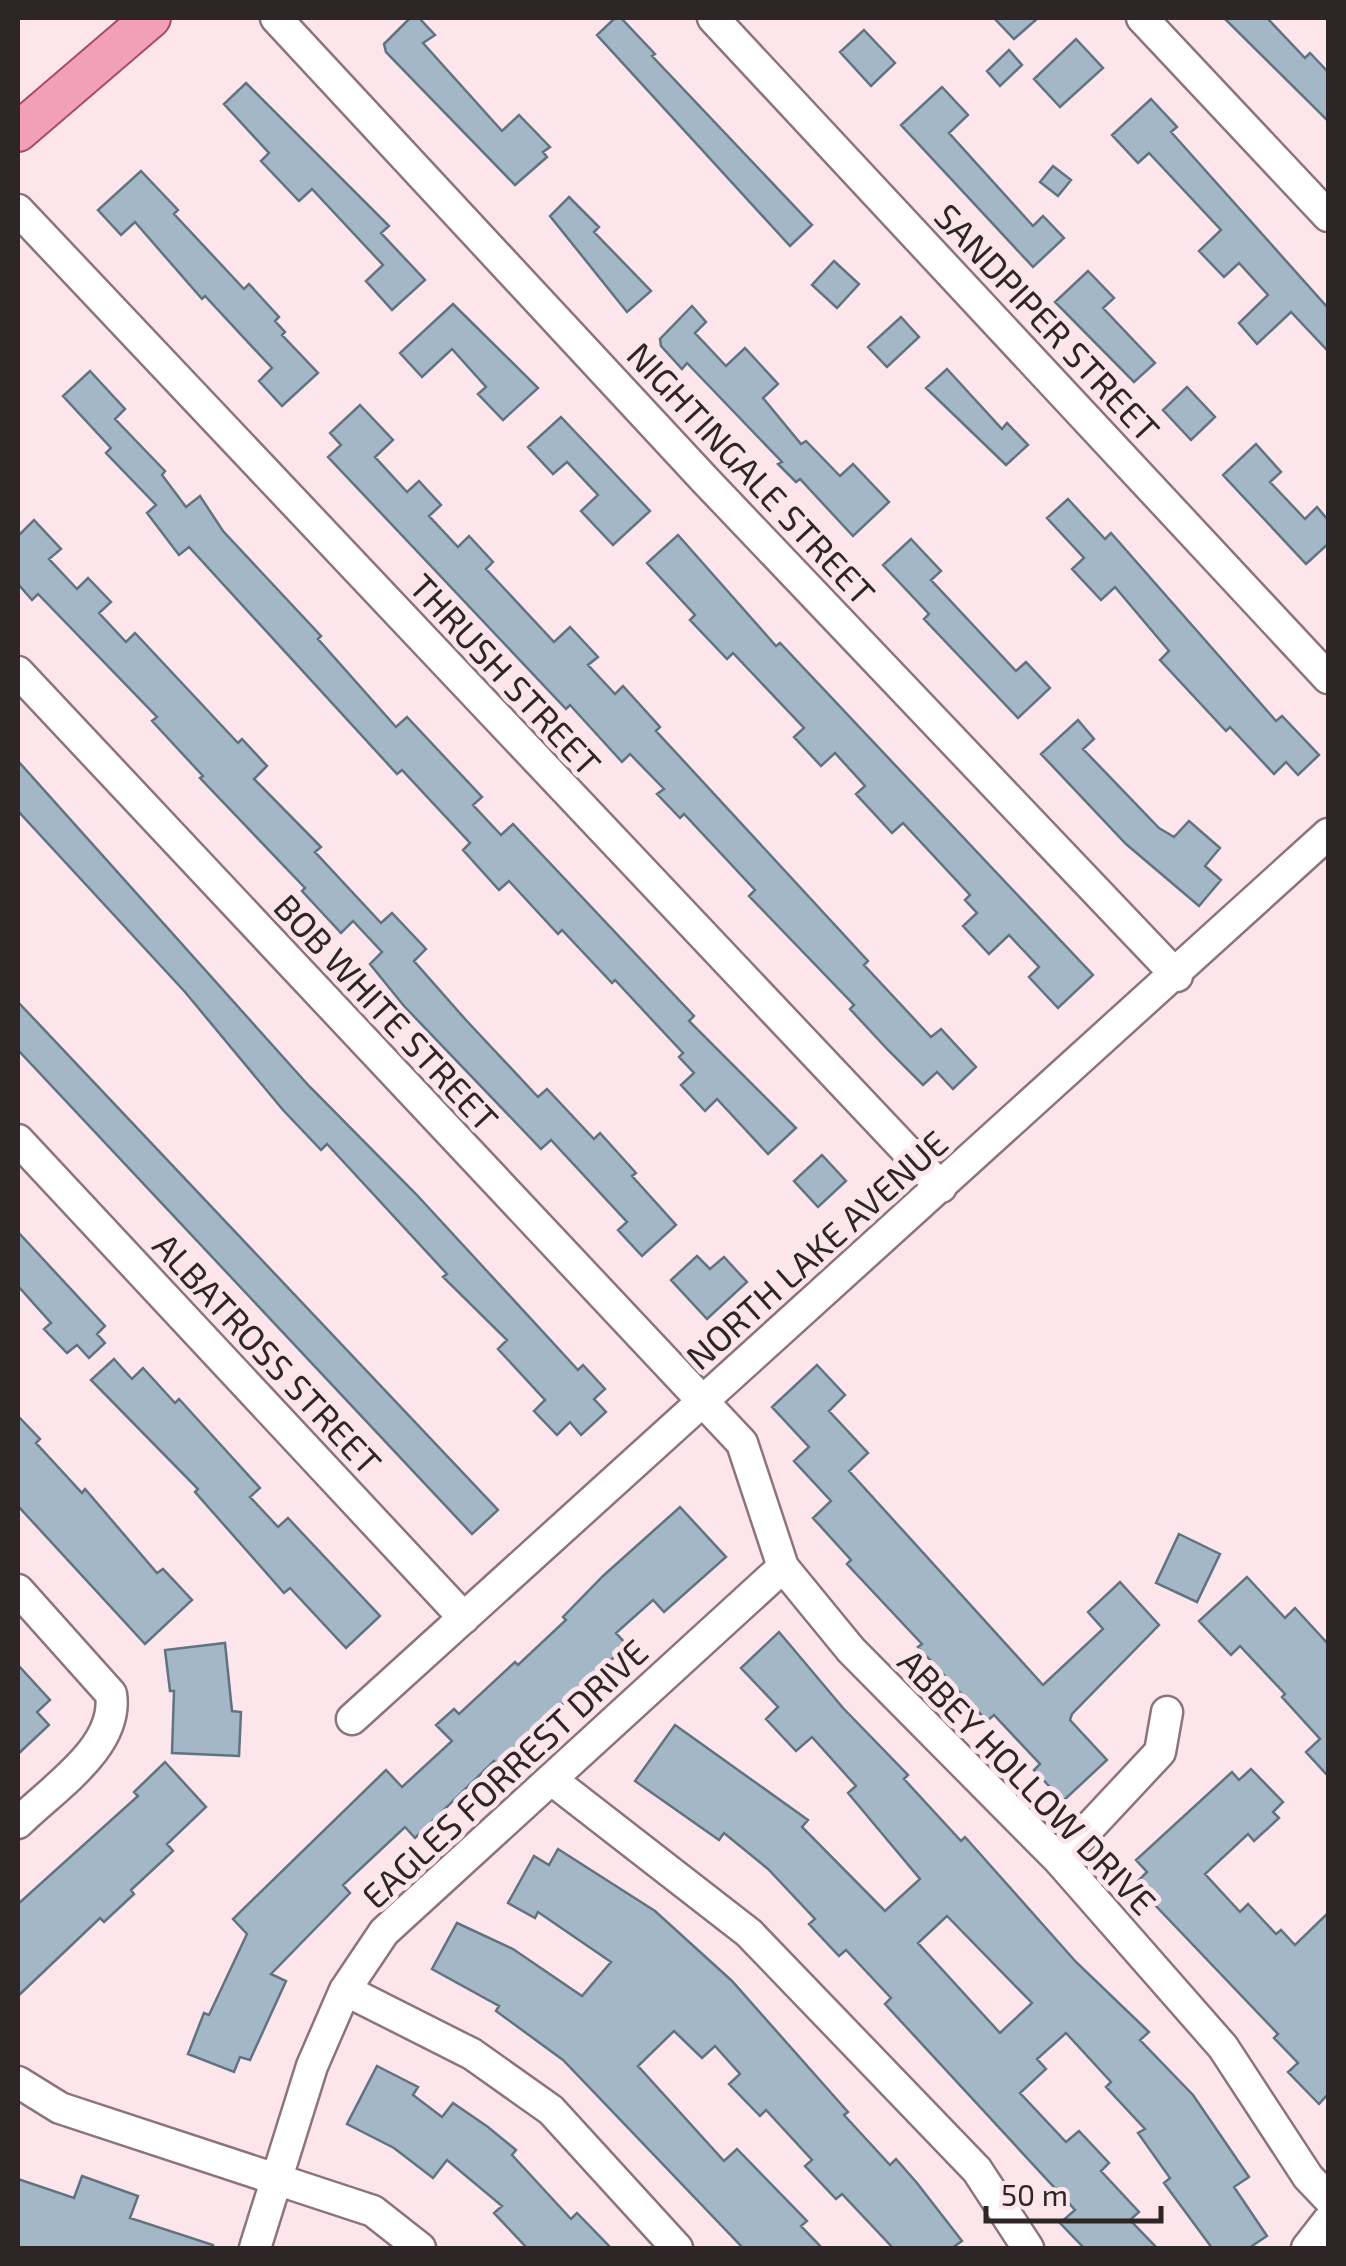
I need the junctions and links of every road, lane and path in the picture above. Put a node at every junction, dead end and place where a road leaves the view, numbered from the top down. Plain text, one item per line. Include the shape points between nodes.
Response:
1 (151, 18) edge
2 (276, 18) edge
3 (713, 18) edge
4 (1142, 18) edge
5 (18, 132) edge
6 (18, 210) edge
7 (1328, 216) edge
8 (18, 672) edge
9 (1328, 678) edge
10 (1328, 834) edge
11 (1176, 976) junction
12 (18, 1140) edge
13 (941, 1188) junction
14 (701, 1403) junction
15 (783, 1567) junction
16 (18, 1590) edge
17 (464, 1618) junction
18 (1167, 1712) dead end
19 (352, 1719) dead end
20 (552, 1780) junction
21 (18, 1823) edge
22 (1059, 1860) junction
23 (345, 1990) junction
24 (18, 2082) edge
25 (278, 2176) junction
26 (1328, 2198) edge
27 (1328, 2222) edge
28 (255, 2248) edge
29 (420, 2248) edge
30 (677, 2248) edge
31 (1028, 2248) edge
32 (1308, 2248) edge

1 - 5 main road
2 - 11 street, NIGHTINGALE STREET
3 - 9 street, SANDPIPER STREET
4 - 7 street
6 - 13 street, THRUSH STREET
8 - 14 street, BOB WHITE STREET
10 - 11 street, NORTH LAKE AVENUE
11 - 13 street, NORTH LAKE AVENUE
12 - 17 street, ALBATROSS STREET
13 - 14 street, NORTH LAKE AVENUE
14 - 15 street, ABBEY HOLLOW DRIVE via 742,1443
14 - 17 street, NORTH LAKE AVENUE
15 - 20 street, EAGLES FORREST DRIVE
15 - 22 street, ABBEY HOLLOW DRIVE via 851,1650
16 - 21 street via 112,1694 114,1712 106,1736
17 - 19 street, NORTH LAKE AVENUE
18 - 22 street via 1160,1752
20 - 23 street, EAGLES FORREST DRIVE via 384,1932
20 - 31 street via 748,1933 977,2170
22 - 26 street, ABBEY HOLLOW DRIVE via 1222,2047
23 - 25 street, EAGLES FORREST DRIVE via 312,2066
23 - 30 street via 472,2054 551,2110
24 - 25 street via 60,2108
25 - 28 street, EAGLES FORREST DRIVE
25 - 29 street via 372,2211
27 - 32 street

